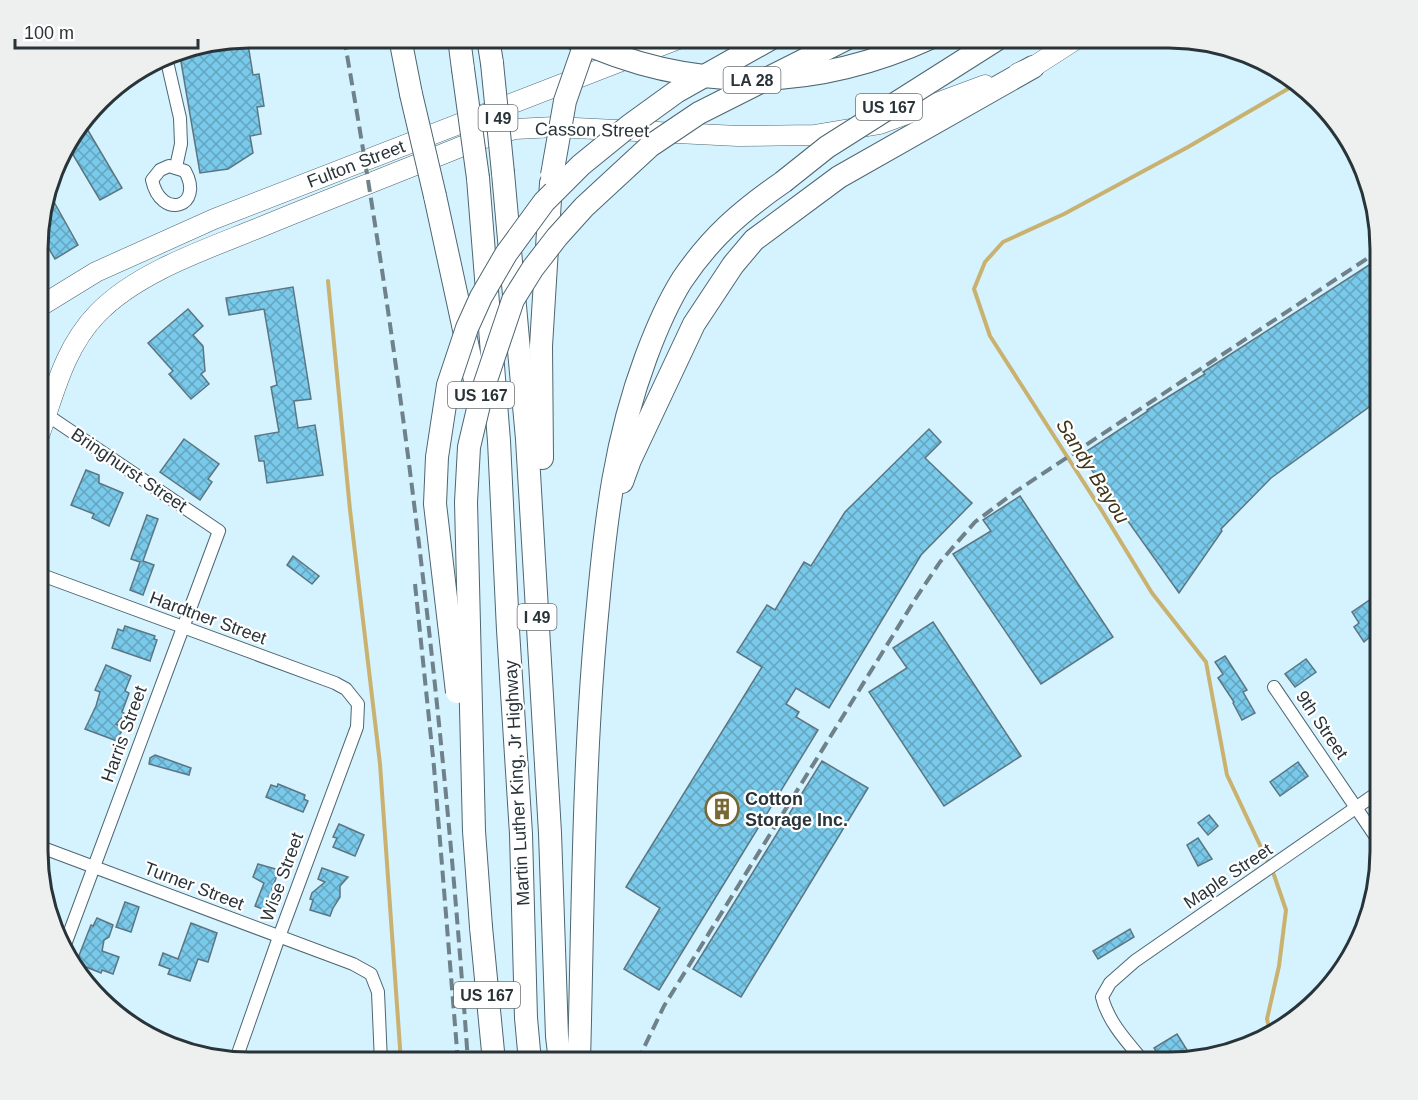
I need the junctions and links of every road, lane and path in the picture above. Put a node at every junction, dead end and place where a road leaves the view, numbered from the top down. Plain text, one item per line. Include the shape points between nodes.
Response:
1 (402, 48) edge
2 (460, 48) edge
3 (490, 48) edge
4 (583, 48) edge
5 (598, 48) edge
6 (655, 48) edge
7 (754, 48) edge
8 (828, 48) edge
9 (903, 48) edge
10 (983, 48) edge
11 (1062, 48) edge
12 (168, 65) edge
13 (1033, 67) junction
14 (176, 167) dead end
15 (48, 302) edge
16 (48, 400) edge
17 (48, 415) edge
18 (531, 519) junction
19 (219, 531) joint
20 (604, 535) junction
21 (505, 555) junction
22 (48, 577) edge
23 (182, 628) junction
24 (1274, 687) dead end
25 (358, 704) joint
26 (1370, 798) edge
27 (1356, 808) junction
28 (1370, 828) edge
29 (474, 831) junction
30 (48, 850) edge
31 (94, 867) junction
32 (68, 937) edge
33 (279, 937) junction
34 (239, 1052) edge
35 (381, 1052) edge
36 (493, 1052) edge
37 (529, 1052) edge
38 (559, 1052) edge
39 (579, 1052) edge
40 (1136, 1052) edge

1 - 21 highway, bridge via 482,411
2 - 21 highway, Martin Luther King, Jr Highway / I 49, bridge via 478,178
3 - 18 highway, Martin Luther King, Jr Highway / I 49, bridge via 527,439
4 - 18 highway, bridge via 565,100 552,175 541,346 543,453
5 - 9 highway, LA 28, bridge via 656,67 752,80 855,66
6 - 15 main road, Fulton Street via 214,219 96,272
7 - 29 highway, bridge via 676,92 581,165 544,202 506,254 467,328 442,416 435,504
8 - 29 highway, US 167, bridge via 699,113 650,146 557,237 513,300 482,392 469,447 466,502
10 - 20 highway, US 167, bridge via 827,147 743,210 702,252 662,316 632,396 618,449
11 - 13 main road, Casson Street
12 - 14 street via 180,118 182,144
13 - 16 main road, Casson Street via 880,124 814,135 738,136 555,127 515,129 475,141 190,256 142,280 97,314 76,343
13 - 20 highway via 839,177 754,240 694,324 630,460
17 - 19 street, Bringhurst Street
18 - 38 highway, Martin Luther King, Jr Highway / I 49
19 - 23 street, Harris Street
20 - 39 highway, US 167 via 587,754
21 - 37 highway, Martin Luther King, Jr Highway / I 49
22 - 23 street, Hardtner Street
23 - 25 street, Hardtner Street via 335,683 346,688
23 - 31 street, Harris Street
24 - 27 street, 9th Street
25 - 33 street, Wise Street via 357,727
26 - 27 street, Maple Street
27 - 28 street, 9th Street
27 - 40 street, Maple Street via 1135,961 1110,983 1102,997 1104,1007
29 - 36 highway, US 167, bridge
30 - 31 street, Turner Street
31 - 32 street, Harris Street
31 - 33 street, Turner Street
33 - 34 street, Wise Street
33 - 35 street, Turner Street via 371,974 378,992

